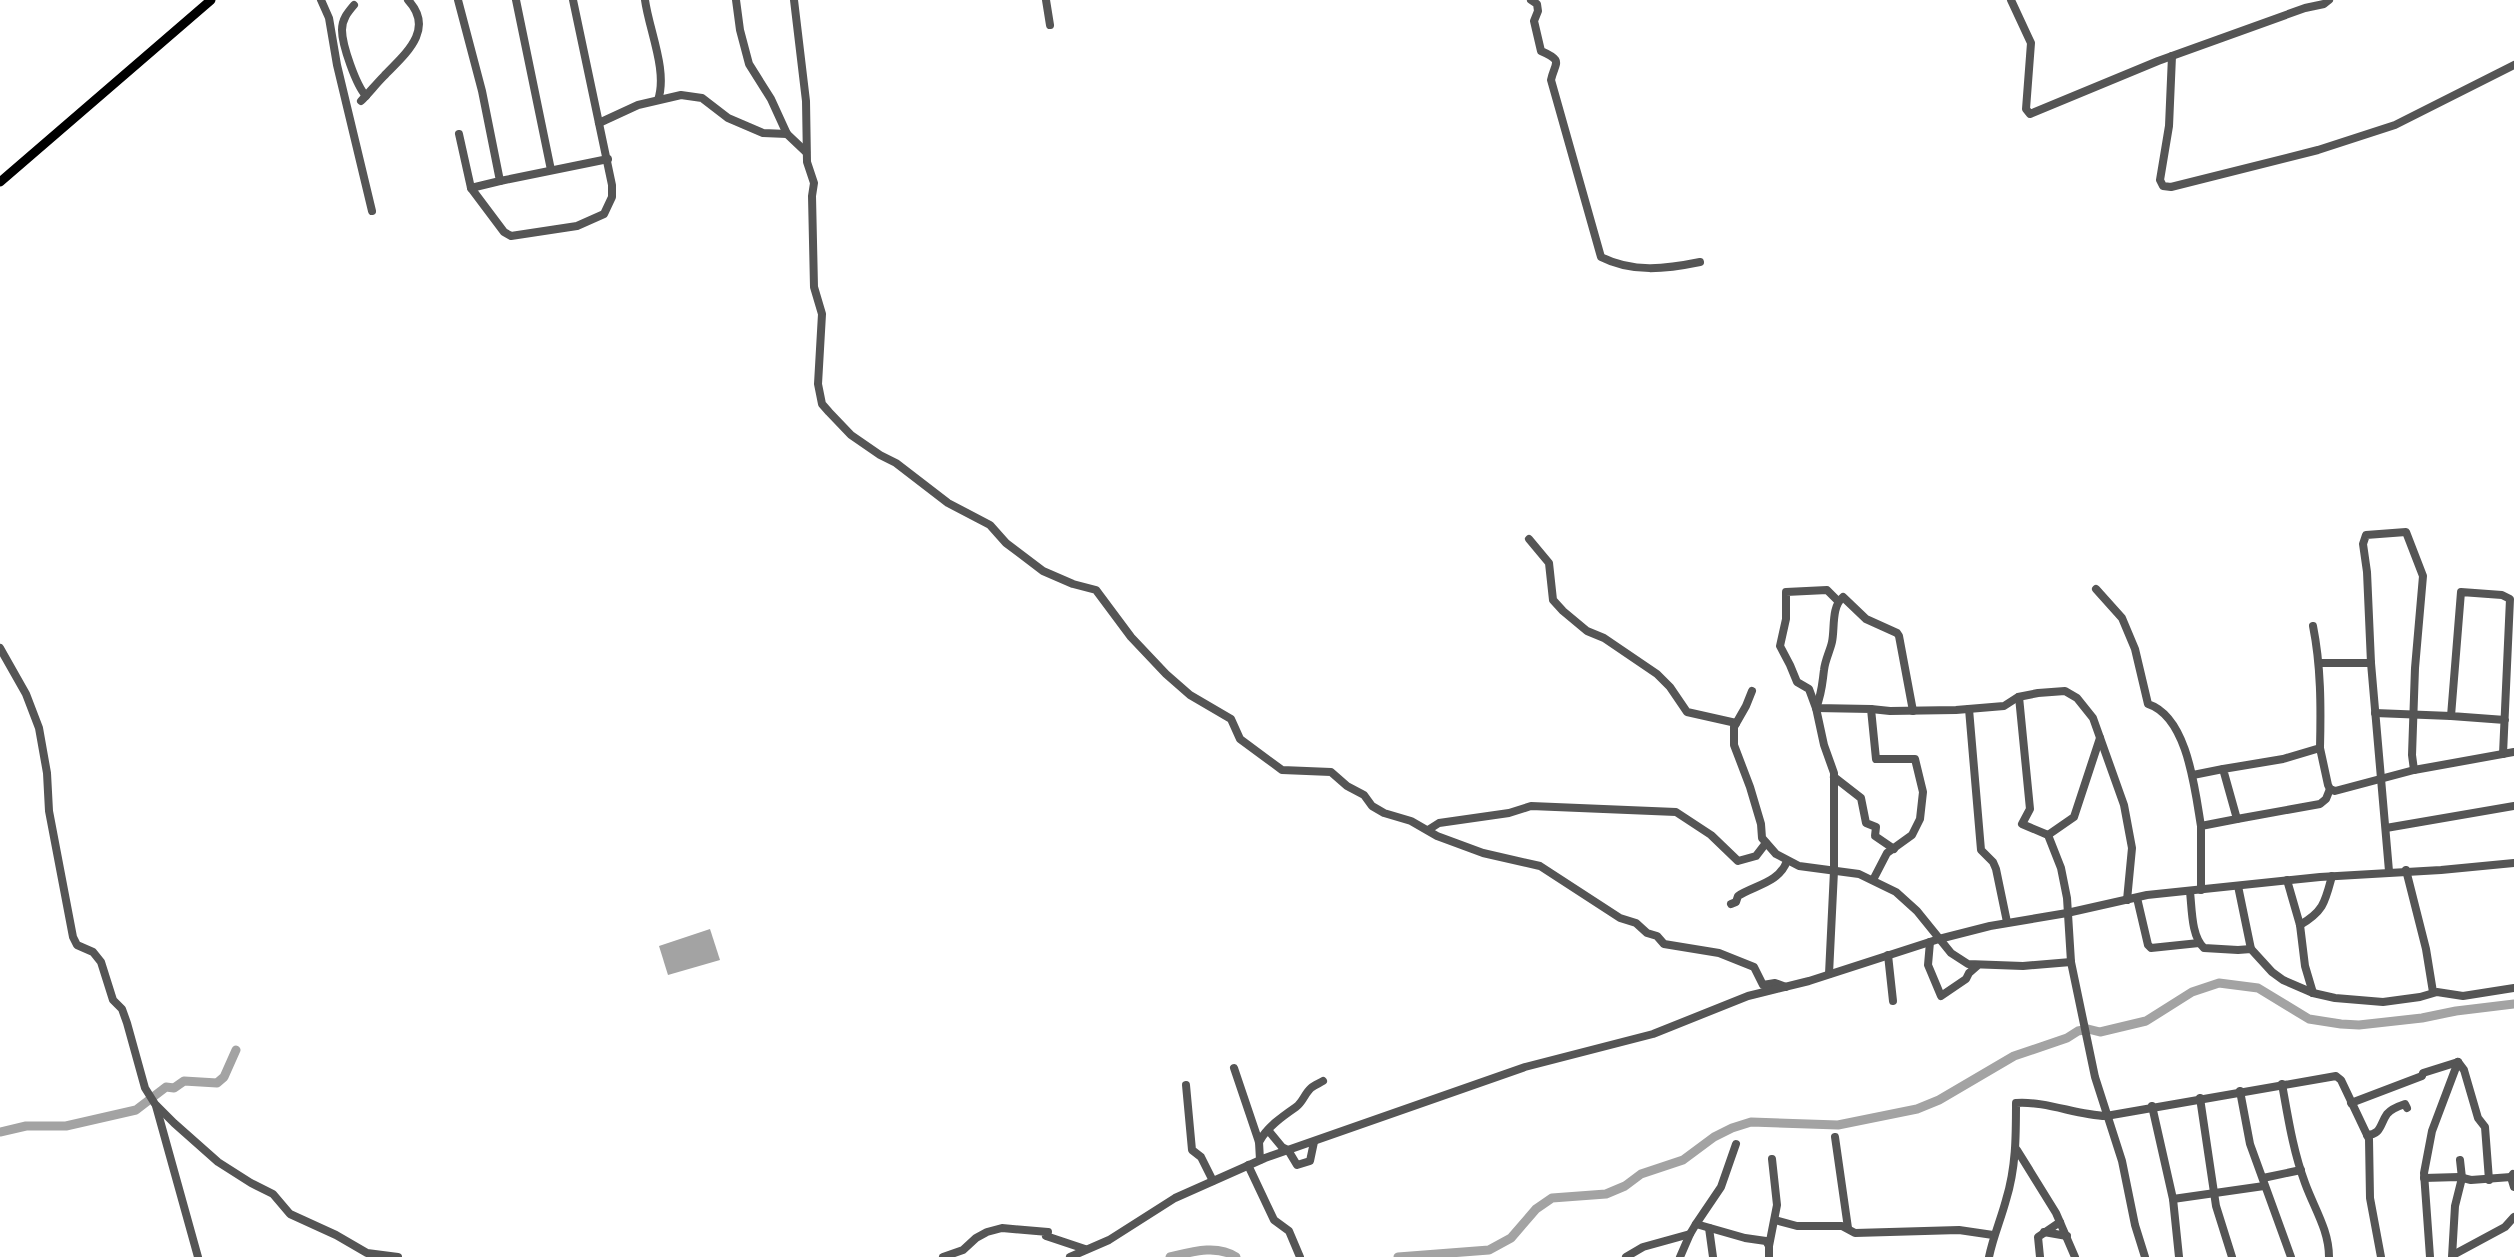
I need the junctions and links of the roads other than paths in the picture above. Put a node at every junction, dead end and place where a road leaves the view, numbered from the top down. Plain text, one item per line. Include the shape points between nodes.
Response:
1 (211, 0) edge
2 (321, 0) edge
3 (408, 0) edge
4 (458, 0) edge
5 (516, 0) edge
6 (573, 0) edge
7 (645, 0) edge
8 (736, 0) edge
9 (794, 0) edge
10 (1046, 0) edge
11 (1531, 0) edge
12 (2011, 0) edge
13 (2329, 0) edge
14 (354, 5) dead end
15 (1050, 25) dead end
16 (2172, 56) junction
17 (2514, 65) edge
18 (658, 100) junction
19 (600, 123) junction
20 (459, 134) dead end
21 (787, 134) junction
22 (806, 152) junction
23 (608, 159) junction
24 (551, 170) junction
25 (500, 181) junction
26 (0, 182) edge
27 (471, 188) junction
28 (372, 212) dead end
29 (1700, 262) dead end
30 (1528, 539) dead end
31 (2096, 589) dead end
32 (1838, 601) junction
33 (2313, 626) dead end
34 (0, 648) edge
35 (2319, 663) junction
36 (2371, 663) junction
37 (1752, 691) dead end
38 (2019, 697) junction
39 (1816, 708) junction
40 (1871, 709) junction
41 (1969, 709) junction
42 (1913, 711) junction
43 (2375, 713) junction
44 (2413, 714) junction
45 (2451, 716) junction
46 (2505, 720) junction
47 (1736, 723) junction
48 (2100, 738) junction
49 (2320, 748) junction
50 (2514, 752) edge
51 (2503, 754) junction
52 (2223, 769) junction
53 (2414, 770) junction
54 (2193, 775) junction
55 (1834, 777) junction
56 (2382, 779) junction
57 (2330, 789) junction
58 (2514, 806) edge
59 (2237, 819) junction
60 (2201, 826) junction
61 (2386, 828) junction
62 (1428, 830) junction
63 (2048, 835) junction
64 (1766, 843) junction
65 (1894, 849) junction
66 (1787, 861) junction
67 (2514, 863) edge
68 (2406, 870) junction
69 (1834, 871) junction
70 (2389, 871) junction
71 (2332, 876) junction
72 (1873, 880) junction
73 (2288, 880) junction
74 (2238, 886) junction
75 (2201, 890) junction
76 (2190, 892) junction
77 (2137, 898) junction
78 (2127, 900) junction
79 (1731, 904) dead end
80 (2067, 913) junction
81 (2007, 922) junction
82 (2300, 925) junction
83 (1939, 939) junction
84 (1930, 942) junction
85 (2199, 943) junction
86 (2252, 949) junction
87 (1887, 955) junction
88 (2071, 962) junction
89 (1977, 966) junction
90 (1829, 974) junction
91 (1786, 987) junction
92 (2514, 988) edge
93 (2433, 992) junction
94 (2313, 993) junction
95 (1893, 1000) dead end
96 (2458, 1062) junction
97 (1234, 1068) dead end
98 (1323, 1081) dead end
99 (2282, 1084) junction
100 (1186, 1085) dead end
101 (2240, 1091) junction
102 (2200, 1098) junction
103 (2351, 1103) junction
104 (155, 1104) junction
105 (2152, 1106) junction
106 (2407, 1108) dead end
107 (2106, 1116) junction
108 (1268, 1130) junction
109 (2367, 1135) junction
110 (1835, 1137) dead end
111 (1259, 1142) junction
112 (1314, 1142) junction
113 (1736, 1144) dead end
114 (1288, 1150) junction
115 (2017, 1150) junction
116 (1772, 1159) dead end
117 (1260, 1160) junction
118 (2460, 1160) dead end
119 (1248, 1165) junction
120 (2301, 1170) junction
121 (2513, 1174) edge
122 (2424, 1178) junction
123 (2462, 1178) junction
124 (2489, 1180) junction
125 (1213, 1181) junction
126 (2263, 1182) junction
127 (2514, 1187) edge
128 (2215, 1194) junction
129 (2173, 1199) junction
130 (2514, 1217) edge
131 (1775, 1220) junction
132 (2060, 1222) junction
133 (1696, 1224) junction
134 (1709, 1228) junction
135 (1848, 1228) junction
136 (2044, 1232) junction
137 (1690, 1234) junction
138 (1993, 1235) junction
139 (2067, 1236) junction
140 (1769, 1246) junction
141 (1087, 1249) junction
142 (2453, 1256) edge
143 (198, 1257) edge
144 (398, 1257) edge
145 (943, 1257) edge
146 (1070, 1257) edge
147 (1300, 1257) edge
148 (1626, 1257) edge
149 (1680, 1257) edge
150 (1713, 1257) edge
151 (1769, 1257) edge
152 (1989, 1257) edge
153 (2040, 1257) edge
154 (2075, 1257) edge
155 (2145, 1257) edge
156 (2180, 1257) edge
157 (2232, 1257) edge
158 (2291, 1257) edge
159 (2329, 1257) edge
160 (2381, 1257) edge
161 (2430, 1257) edge

1 - 26 main road
2 - 28 street via 329,18
3 - 14 street via 420,23 417,35 409,51 364,98 342,29 345,15
4 - 25 street
5 - 24 street
6 - 19 street
7 - 18 street via 662,88
8 - 21 street via 749,64
9 - 22 street via 806,101
10 - 15 street
11 - 29 street via 1537,4 1534,21 1541,51 1556,59 1557,68 1551,80 1601,257 1640,268 1663,269
12 - 16 street via 2031,44 2026,109 2030,114
13 - 16 street
16 - 17 street via 2169,126 2160,180 2163,186 2171,187 2318,150 2395,125
18 - 19 street
18 - 21 street via 681,95 702,98 728,118 763,133
19 - 23 street
20 - 27 street
21 - 22 street
22 - 62 street via 814,183 814,287 822,314 819,384 822,404 829,412 851,435 948,503 990,525 1006,543 1043,571 1096,590 1131,637 1166,674 1190,695 1231,719 1240,739 1268,761 1282,770 1331,772 1364,795 1372,806
23 - 24 street
23 - 27 street via 612,197 604,214 554,231 511,236
24 - 25 street
25 - 27 street
30 - 47 street via 1549,563 1553,600 1563,611 1587,631 1657,674 1687,712
31 - 54 street via 2122,618 2135,649 2148,704 2166,717 2183,743
32 - 39 street via 1823,690
32 - 39 street via 1827,590 1786,592 1780,646 1797,682 1809,689
32 - 42 street via 1843,597 1866,619 1897,633
33 - 35 street
34 - 104 street via 26,694 39,728 73,937 77,945 93,952 100,962 113,1000 128,1023 145,1088
35 - 36 street
35 - 49 street
36 - 43 street
36 - 44 street via 2363,544 2366,535 2406,532 2422,576
37 - 47 street
38 - 41 street via 2004,706
38 - 48 street via 2065,691 2088,711
38 - 63 street via 2030,809 2022,824
39 - 40 street
39 - 55 street
40 - 42 street
40 - 65 street via 1876,759 1915,759 1923,792 1920,819 1912,834
41 - 42 street
41 - 81 street via 1981,850 1996,869
43 - 44 street
43 - 56 street
44 - 45 street
44 - 53 street
45 - 46 street
45 - 46 street via 2461,592 2502,595 2510,599
46 - 51 street
47 - 64 street via 1734,745
48 - 63 street via 2074,817
48 - 78 street via 2130,832 2131,878
49 - 52 street
49 - 57 street
50 - 51 street
51 - 53 street
52 - 54 street
52 - 59 street
53 - 56 street
54 - 60 street
55 - 65 street via 1861,798 1866,822 1876,827 1875,836
55 - 69 street
56 - 57 street
56 - 61 street
57 - 59 street via 2320,804
58 - 61 street
59 - 60 street
60 - 75 street
61 - 70 street
62 - 64 street via 1458,819 1545,806 1676,812 1711,835 1738,861 1756,856
62 - 91 street via 1483,853 1540,866 1620,918 1657,936 1664,944 1712,952 1748,964 1754,967 1763,985
63 - 80 street via 2061,868
64 - 66 street
65 - 72 street
66 - 69 street
66 - 79 street via 1778,875 1744,892
67 - 68 street
68 - 70 street
68 - 93 street
69 - 72 street
69 - 90 street
70 - 71 street
71 - 73 street
71 - 82 street via 2326,902 2316,916
72 - 83 street via 1906,899
73 - 74 street
73 - 82 street
74 - 75 street
74 - 86 street
75 - 76 street
76 - 77 street
76 - 85 street
77 - 78 street
77 - 85 street via 2151,948
78 - 80 street
80 - 81 street
80 - 88 street
81 - 83 street
82 - 94 street
83 - 84 street
83 - 89 street via 1950,953
84 - 87 street
84 - 89 street via 1928,965 1941,996
85 - 86 street via 2215,950
86 - 94 street via 2272,972
87 - 90 street
87 - 95 street
88 - 89 street
88 - 107 street
90 - 91 street
91 - 112 street via 1748,996 1653,1034 1525,1067
92 - 93 street via 2463,996
93 - 94 street via 2383,1002
96 - 103 street
96 - 122 street via 2432,1131
96 - 124 street via 2478,1118 2485,1127
97 - 111 street
98 - 108 street
99 - 101 street
99 - 103 street via 2336,1076
99 - 120 street
100 - 125 street via 1192,1150 1201,1157
101 - 102 street
101 - 126 street via 2250,1144
102 - 105 street
102 - 128 street
103 - 109 street
104 - 143 street
104 - 144 street via 196,1144 273,1194 290,1214 367,1254
105 - 107 street
105 - 129 street
106 - 109 street via 2405,1104 2388,1112 2378,1132
107 - 115 street via 2016,1103
107 - 155 street via 2122,1161
108 - 111 street
108 - 114 street
109 - 160 street via 2370,1198
110 - 135 street
111 - 117 street
112 - 114 street
112 - 114 street via 1310,1161 1303,1165 1297,1165
113 - 133 street via 1721,1187
114 - 117 street
115 - 132 street
115 - 138 street via 2007,1199
116 - 131 street
117 - 119 street
118 - 123 street
119 - 125 street
119 - 147 street via 1274,1220 1289,1231
120 - 126 street
120 - 159 street via 2326,1232
121 - 124 street
121 - 127 street
122 - 123 street
122 - 161 street
123 - 124 street
123 - 142 street via 2455,1206
125 - 141 street via 1175,1198 1128,1229
126 - 128 street
126 - 158 street
128 - 129 street
128 - 157 street
129 - 156 street
130 - 142 street via 2505,1227
131 - 135 street via 1797,1226
131 - 140 street
132 - 136 street
132 - 139 street
133 - 134 street
133 - 137 street
134 - 140 street via 1766,1241
134 - 150 street
135 - 138 street via 1855,1233 1959,1230
136 - 139 street
136 - 153 street via 2038,1237
137 - 148 street via 1643,1247
137 - 149 street
138 - 152 street
139 - 154 street
140 - 151 street
141 - 145 street via 1046,1236 1048,1232 1002,1228 987,1232 963,1250
141 - 146 street

